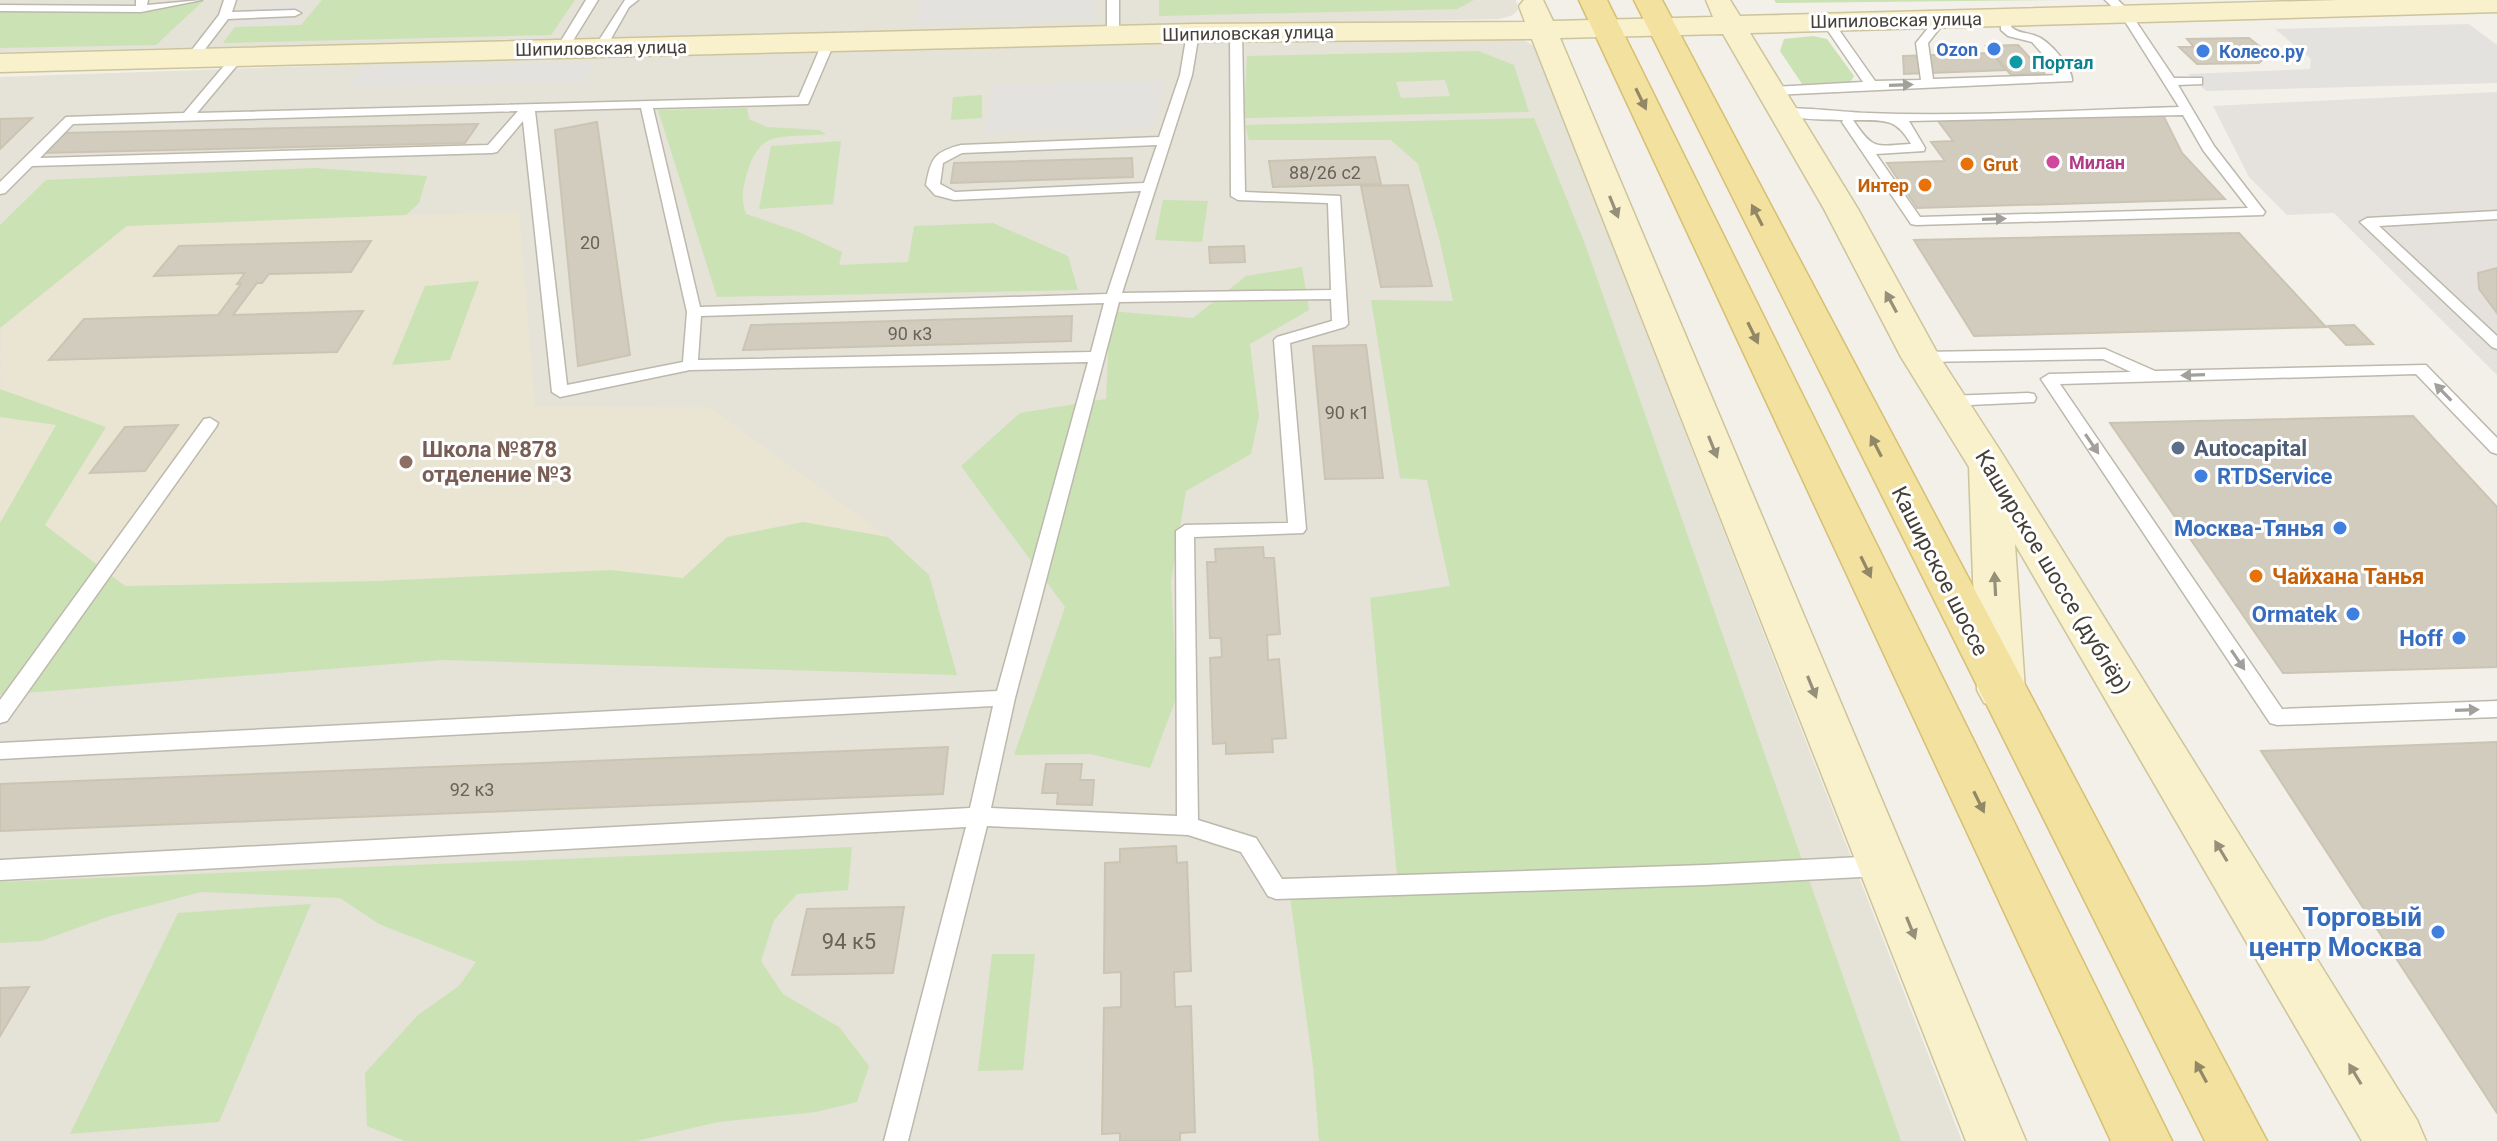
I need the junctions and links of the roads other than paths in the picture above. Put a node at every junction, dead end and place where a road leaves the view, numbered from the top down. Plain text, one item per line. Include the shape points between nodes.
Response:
1 (196, 0) edge
2 (230, 0) edge
3 (592, 0) edge
4 (632, 0) edge
5 (1113, 0) edge
6 (142, 4) edge
7 (2497, 4) edge
8 (2118, 7) edge
9 (0, 8) edge
10 (1724, 12) edge
11 (295, 13) dead end
12 (1655, 13) edge
13 (1600, 14) edge
14 (1537, 15) edge
15 (225, 16) junction
16 (2007, 17) junction
17 (1941, 19) junction
18 (1828, 22) junction
19 (1236, 32) junction
20 (1193, 33) junction
21 (1113, 35) junction
22 (829, 41) junction
23 (600, 48) junction
24 (562, 49) junction
25 (238, 57) junction
26 (192, 58) junction
27 (0, 63) edge
28 (2198, 81) dead end
29 (2170, 82) junction
30 (1928, 84) junction
31 (1871, 85) junction
32 (646, 104) junction
33 (528, 108) junction
34 (1783, 111) junction
35 (2186, 111) junction
36 (187, 117) junction
37 (1894, 118) junction
38 (1848, 122) junction
39 (1164, 141) junction
40 (1863, 145) junction
41 (28, 162) junction
42 (1149, 187) junction
43 (0, 190) edge
44 (2497, 215) edge
45 (1338, 294) junction
46 (1113, 298) junction
47 (694, 312) junction
48 (2497, 344) edge
49 (1098, 357) junction
50 (1920, 357) junction
51 (690, 365) junction
52 (2154, 377) junction
53 (2028, 398) dead end
54 (1948, 401) junction
55 (210, 423) dead end
56 (2497, 448) edge
57 (1989, 465) junction
58 (2001, 690) junction
59 (1005, 698) junction
60 (2497, 709) edge
61 (0, 715) edge
62 (0, 751) edge
63 (979, 817) junction
64 (1188, 826) junction
65 (1885, 865) junction
66 (0, 870) edge
67 (896, 1141) edge
68 (1996, 1141) edge
69 (2142, 1141) edge
70 (2237, 1141) edge
71 (2396, 1141) edge

1 - 6 lane
2 - 15 lane
3 - 24 lane
4 - 23 lane
5 - 21 lane
6 - 9 lane
7 - 8 main road, Шипиловская улица
8 - 16 main road, Шипиловская улица
8 - 29 lane
10 - 12 main road, Шипиловская улица
10 - 18 main road, Шипиловская улица
10 - 34 main road, Каширское шоссе (дублёр)
11 - 15 lane
12 - 13 main road, Шипиловская улица
58 -> 12 main road, Каширское шоссе
13 - 14 main road, Шипиловская улица
13 -> 69 main road
14 - 19 main road, Шипиловская улица
14 -> 65 main road
15 - 26 lane
16 - 17 main road, Шипиловская улица
16 - 30 lane via 2005,28 2036,39 2068,78
17 - 18 main road, Шипиловская улица
17 - 30 lane via 1922,43
18 - 31 lane
19 - 20 main road, Шипиловская улица
19 - 45 lane via 1238,196 1335,199
20 - 21 main road, Шипиловская улица
20 - 39 lane via 1186,75
21 - 22 main road, Шипиловская улица
22 - 23 main road, Шипиловская улица
22 - 32 lane via 804,101
23 - 24 main road, Шипиловская улица
24 - 25 main road, Шипиловская улица
25 - 26 main road, Шипиловская улица
25 - 36 lane
26 - 27 main road, Шипиловская улица
28 - 29 lane
29 - 35 lane
31 -> 30 lane
31 - 34 lane via 1798,87
32 - 33 lane
32 - 47 lane
33 - 36 lane
33 - 41 lane via 492,149
33 - 51 lane via 560,392
34 - 37 lane
34 - 38 lane via 1821,123
50 -> 34 main road, Каширское шоссе (дублёр)
35 - 37 lane
40 -> 35 lane via 1916,221 2258,212
36 - 41 lane via 70,120
37 - 38 lane
37 - 40 lane via 1906,125 1919,148 1889,152
38 - 40 lane
39 - 42 lane
39 - 42 lane via 1132,136 961,149 937,162 933,185 954,196
41 - 43 lane
42 - 46 lane
44 - 48 lane via 2367,222
45 - 46 lane
45 - 64 lane via 1340,324 1282,340 1297,529 1185,531
46 - 47 lane
46 - 49 lane
47 - 51 lane
49 - 51 lane
49 - 59 lane
50 - 52 lane via 2105,354
50 - 54 main road, Каширское шоссе (дублёр)
56 -> 52 lane via 2420,369
52 -> 60 lane via 2049,379 2277,717
53 - 54 lane
54 - 57 main road, Каширское шоссе (дублёр)
55 - 61 lane
58 -> 57 main road
71 -> 57 main road, Каширское шоссе (дублёр)
70 -> 58 main road, Каширское шоссе
59 - 62 lane
59 - 63 lane
63 - 64 lane
63 - 66 lane
63 - 67 lane
64 - 65 lane via 1248,845 1276,889
65 -> 68 main road

